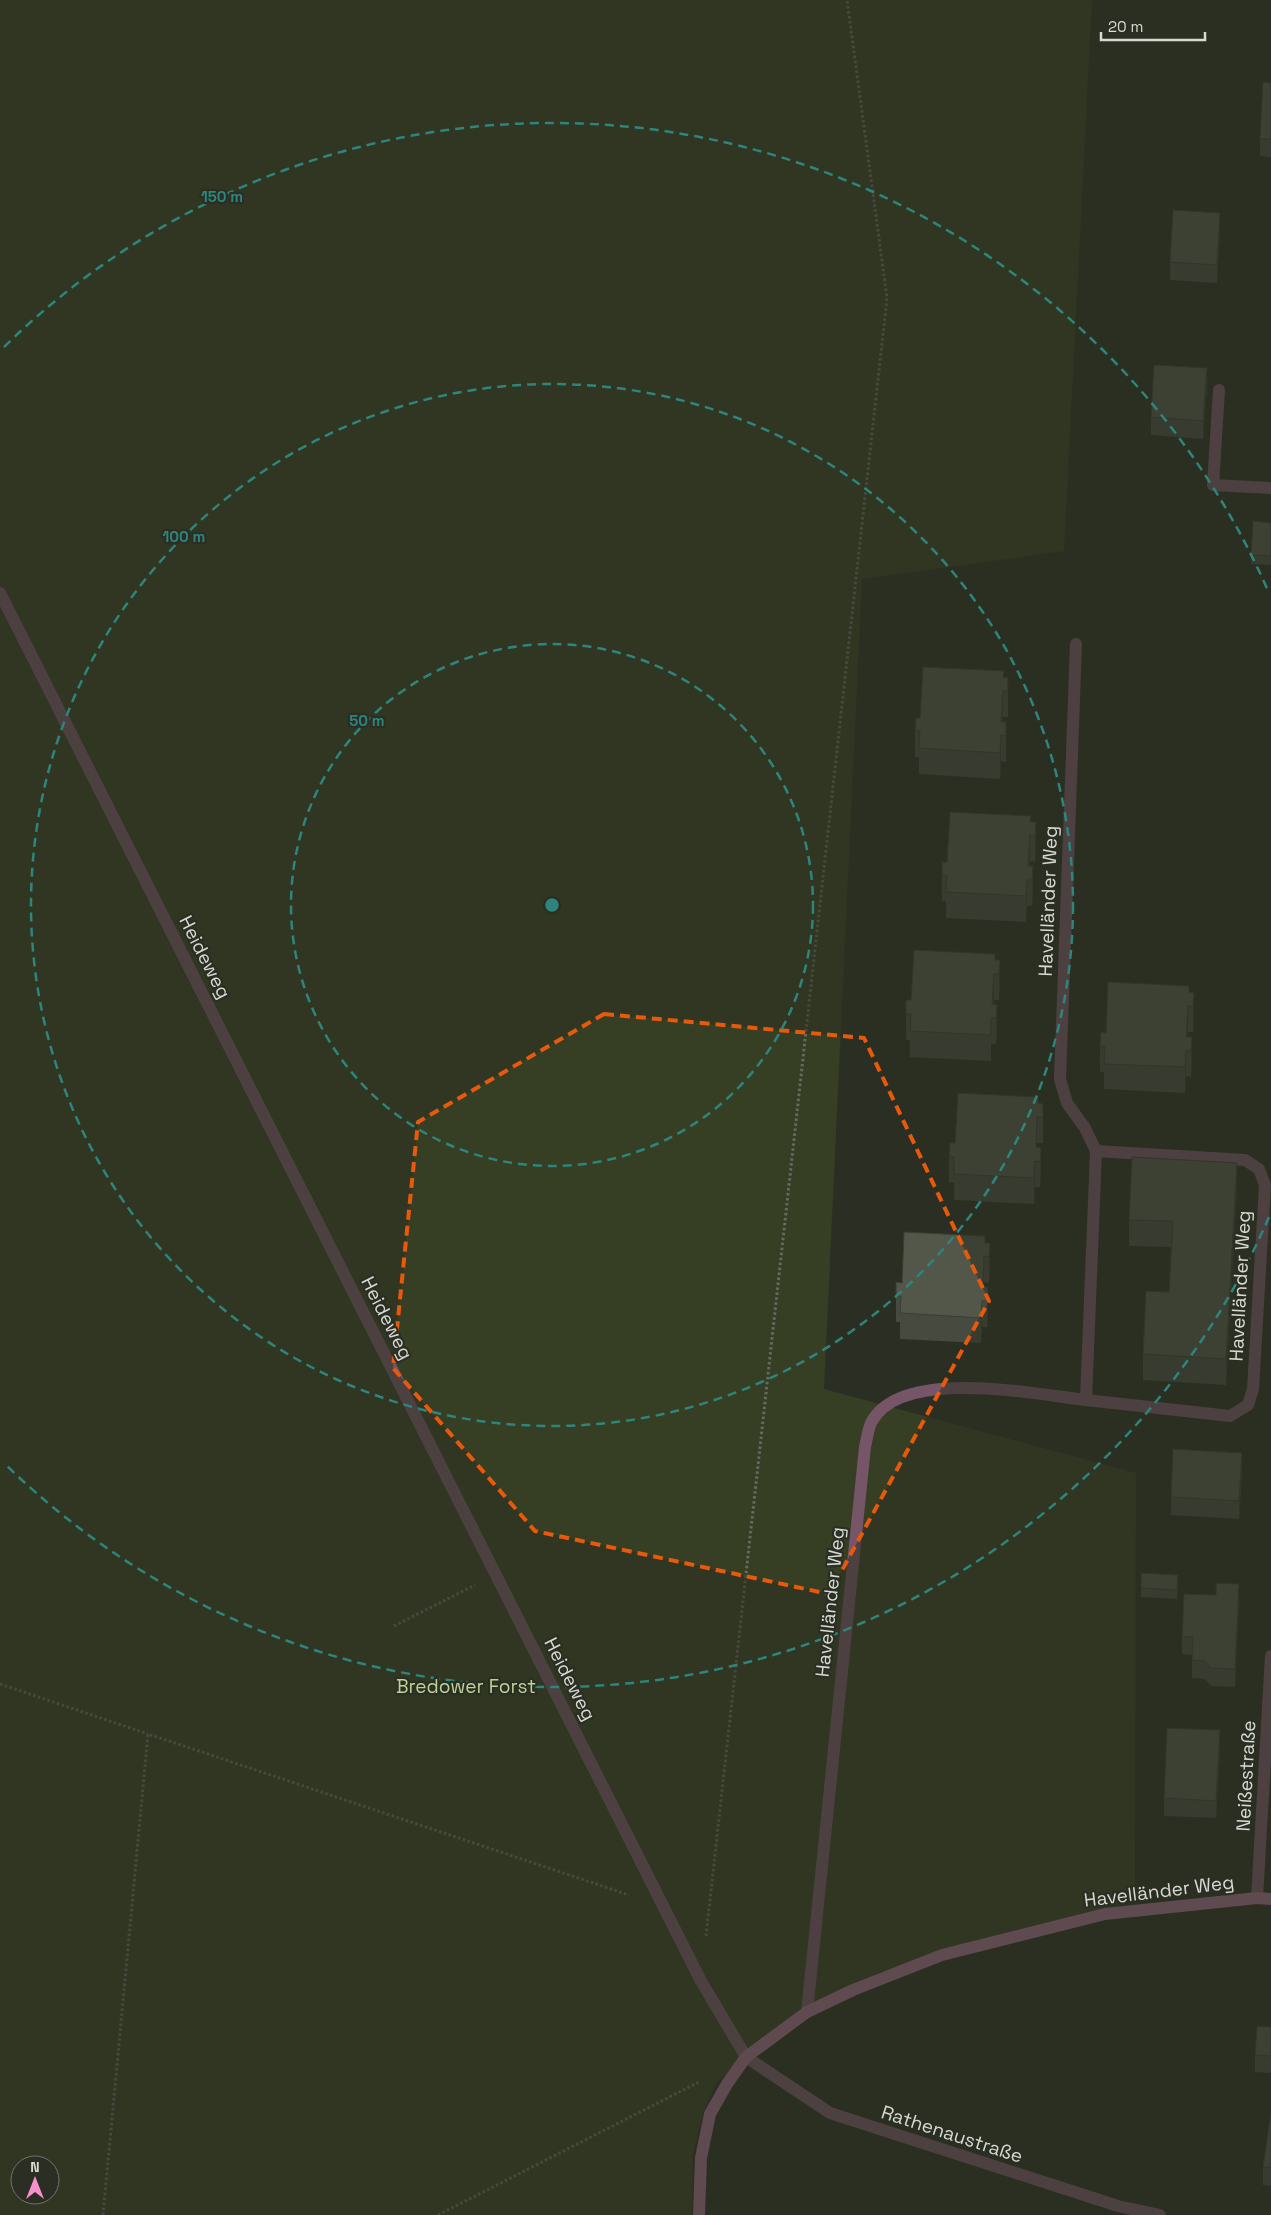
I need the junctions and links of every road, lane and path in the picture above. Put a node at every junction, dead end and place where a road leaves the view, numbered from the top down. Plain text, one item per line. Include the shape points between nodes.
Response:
1 (847, 0) edge
2 (1219, 390) dead end
3 (1271, 488) edge
4 (0, 593) edge
5 (1076, 644) dead end
6 (1096, 1151) junction
7 (1086, 1400) junction
8 (496, 1574) junction
9 (394, 1626) dead end
10 (1271, 1656) edge
11 (0, 1684) edge
12 (148, 1734) junction
13 (1258, 1898) junction
14 (1271, 1899) edge
15 (665, 1907) junction
16 (701, 1981) junction
17 (807, 2012) junction
18 (746, 2057) junction
19 (702, 2080) dead end
20 (103, 2215) edge
21 (438, 2215) edge
22 (699, 2215) edge
23 (1160, 2215) edge

1 - 16 path via 886,298
2 - 3 street via 1213,485
4 - 8 street, Heideweg
5 - 6 street, Havelländer Weg via 1060,1079 1067,1103
6 - 7 street, Havelländer Weg
6 - 7 street, Havelländer Weg via 1246,1160 1259,1170 1264,1184 1253,1389 1248,1405 1230,1416
7 - 17 street, Havelländer Weg via 956,1388 923,1390 896,1398 871,1422 865,1447
8 - 9 path
8 - 15 street, Heideweg
10 - 13 street, Neißestraße
11 - 12 path
12 - 15 path
12 - 20 path
13 - 14 street, Havelländer Weg
13 - 17 street, Havelländer Weg via 1104,1914 942,1955
15 - 16 street, Heideweg
16 - 18 street, Heideweg
17 - 18 street, Havelländer Weg
18 - 22 street, Havelländer Weg via 710,2114 701,2158
18 - 23 street, Rathenaustraße via 830,2113 1109,2204
19 - 21 path

